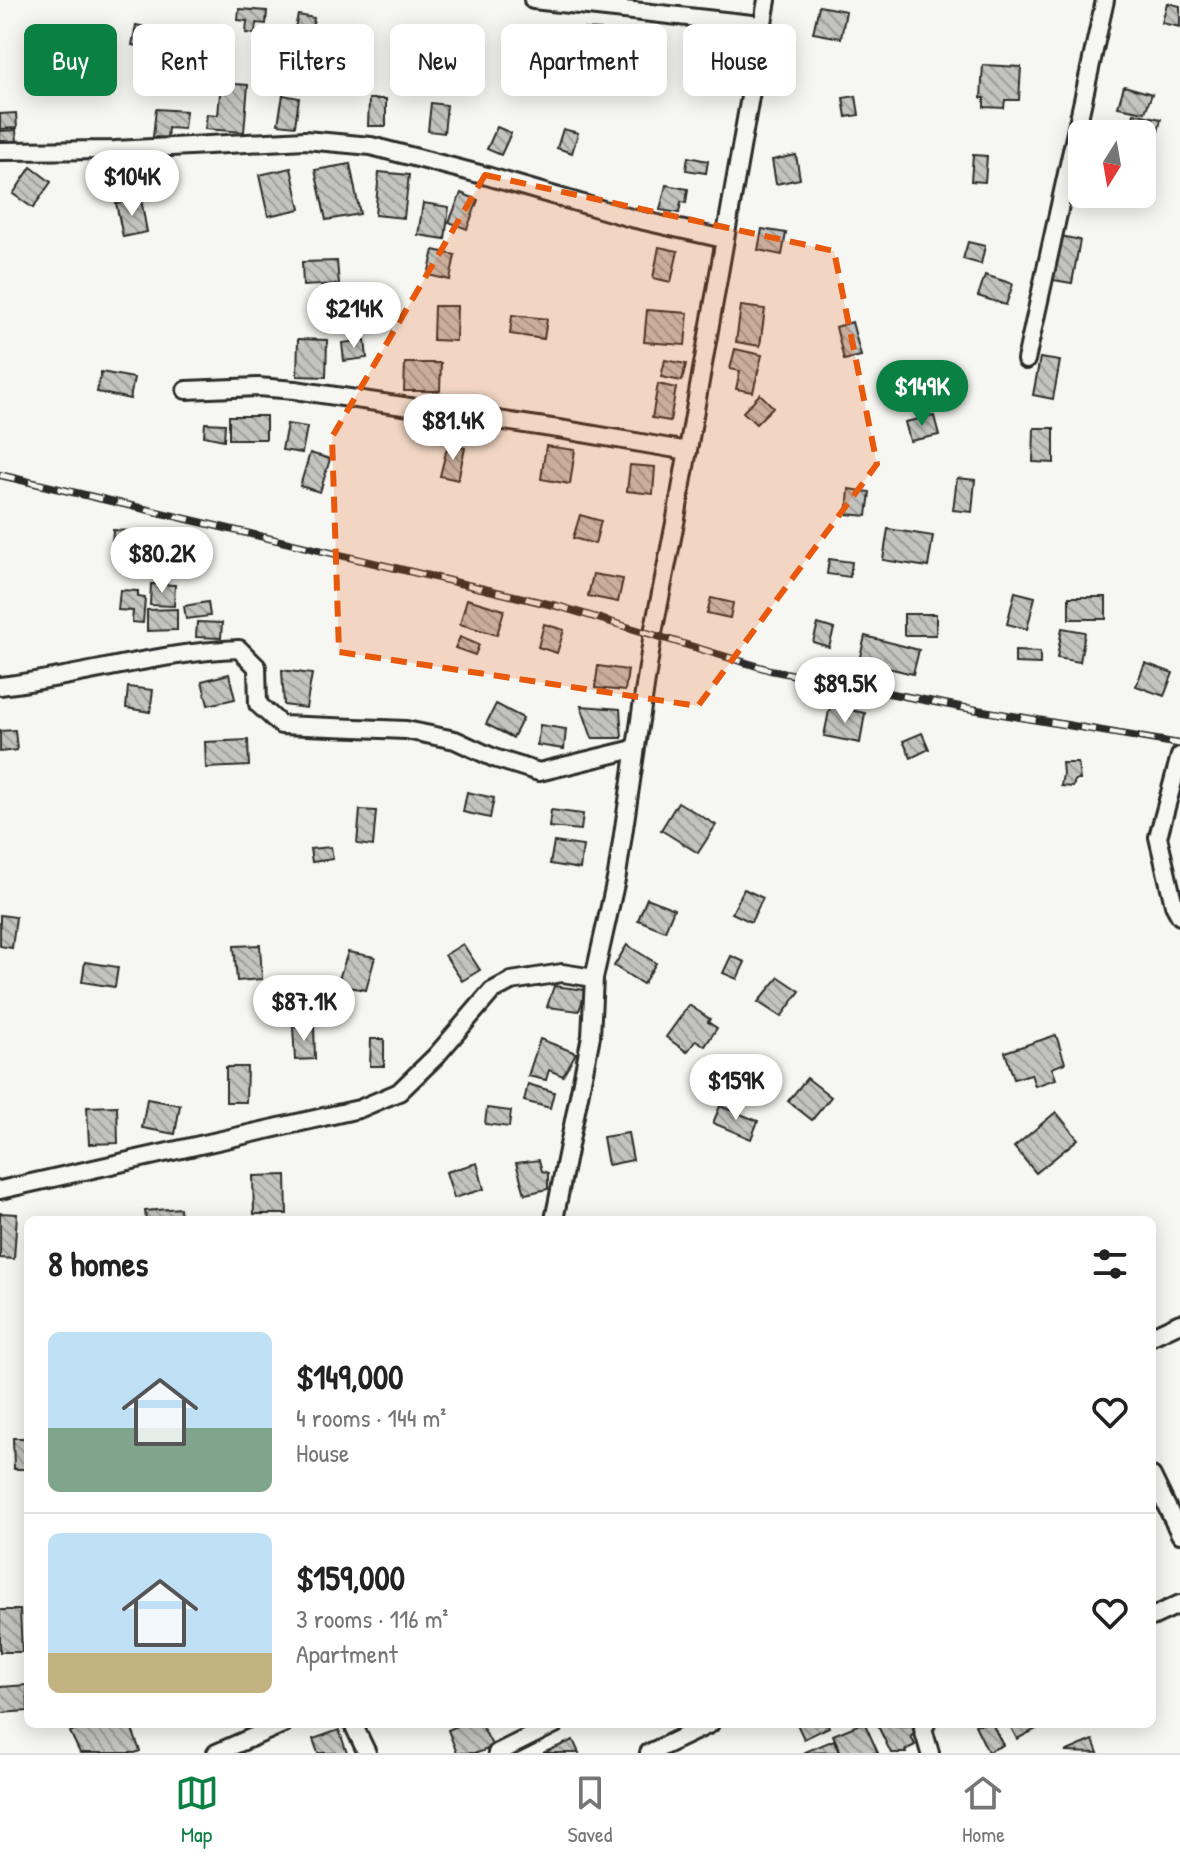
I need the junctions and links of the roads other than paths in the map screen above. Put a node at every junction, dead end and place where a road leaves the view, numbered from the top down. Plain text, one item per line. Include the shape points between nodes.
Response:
1 (533, 0) edge
2 (767, 0) edge
3 (1105, 0) edge
4 (752, 24) edge
5 (761, 24) edge
6 (749, 96) edge
7 (0, 151) edge
8 (724, 239) junction
9 (1026, 360) dead end
10 (186, 390) dead end
11 (688, 451) junction
12 (0, 686) edge
13 (634, 749) junction
14 (1180, 756) edge
15 (1180, 916) edge
16 (594, 978) junction
17 (0, 1190) edge
18 (555, 1216) edge
19 (1180, 1323) edge
20 (1156, 1334) edge
21 (1156, 1484) edge
22 (1180, 1534) edge
23 (1180, 1604) edge
24 (1156, 1615) edge
25 (274, 1728) edge
26 (355, 1728) edge
27 (547, 1728) edge
28 (702, 1728) edge
29 (924, 1728) edge
30 (216, 1753) edge
31 (367, 1753) edge
32 (497, 1753) edge
33 (649, 1753) edge
34 (930, 1753) edge

1 - 4 street
2 - 5 street
3 - 9 street
6 - 8 street
7 - 8 street via 305,140 371,146
8 - 11 street
10 - 11 street via 295,390
11 - 13 street
12 - 13 street via 239,649 257,667 258,704 281,725 406,730 455,740 539,772
13 - 16 street via 617,875
14 - 15 street via 1158,837
16 - 17 street via 562,973 511,981 492,991 399,1092 359,1109
16 - 18 street via 591,1036
19 - 20 street
21 - 22 street
23 - 24 street
25 - 30 street
26 - 31 street
27 - 32 street
28 - 33 street
29 - 34 street

